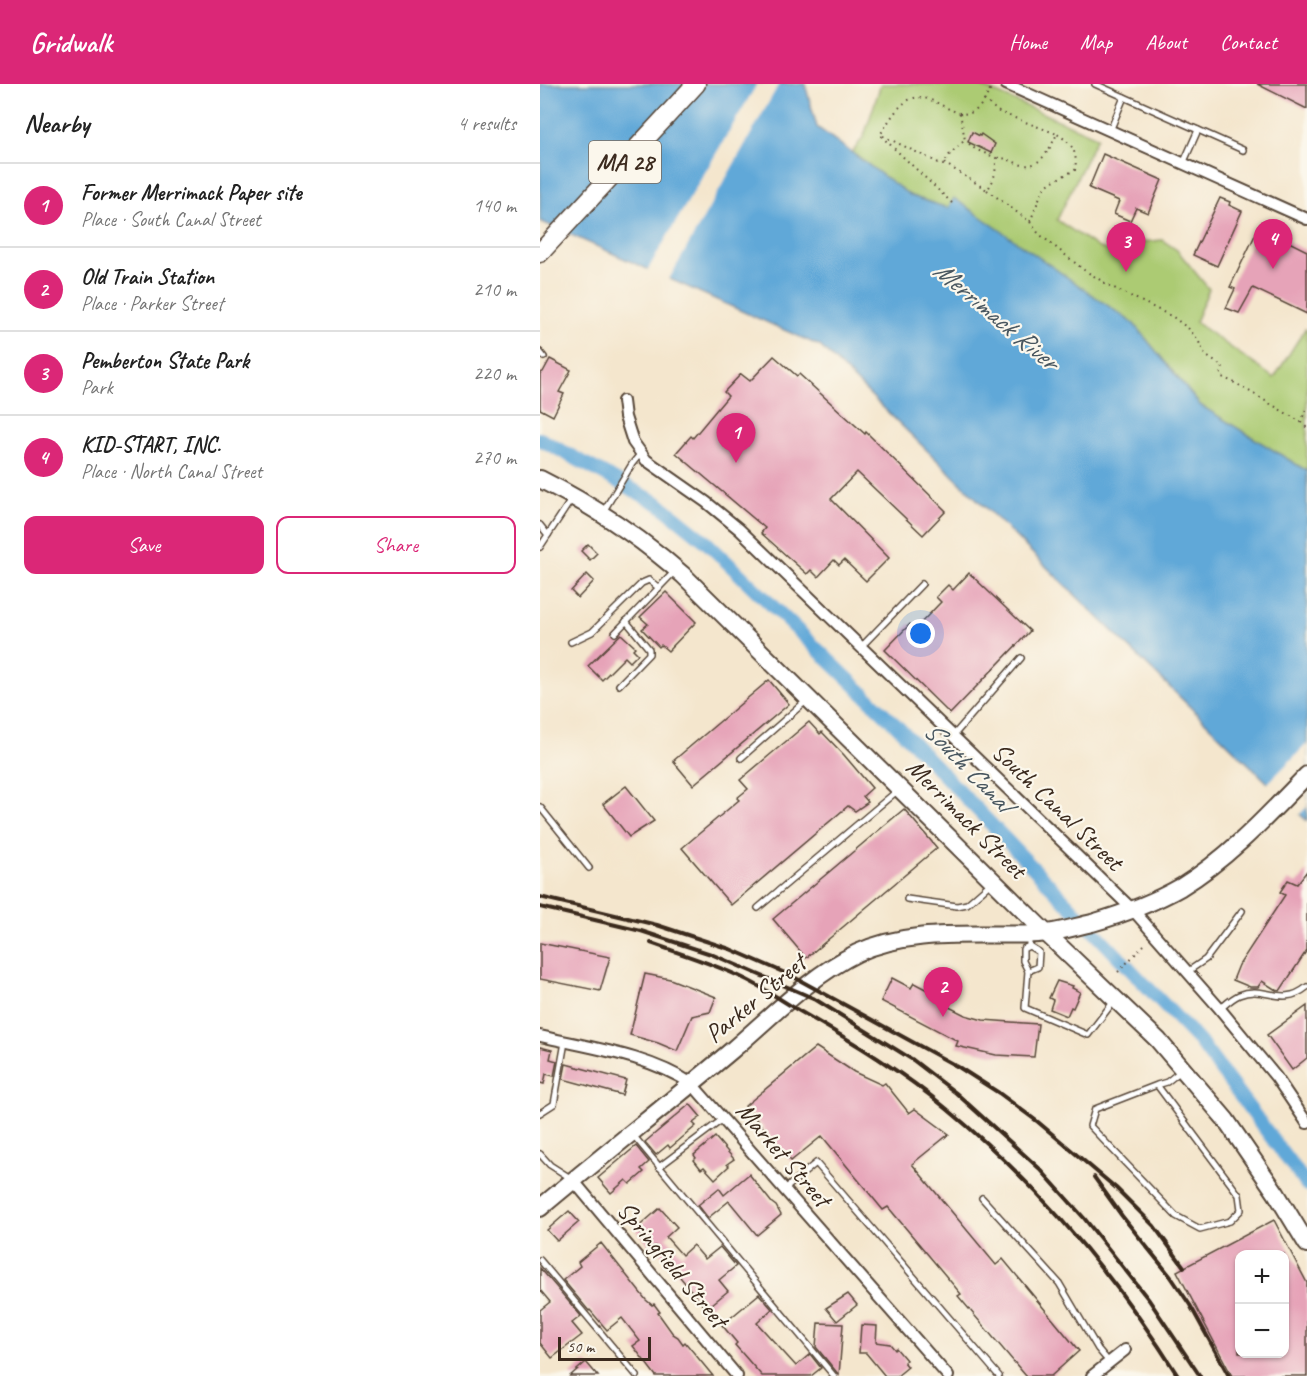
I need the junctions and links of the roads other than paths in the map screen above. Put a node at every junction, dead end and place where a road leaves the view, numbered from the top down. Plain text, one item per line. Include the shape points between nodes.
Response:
1 (696, 84) edge
2 (1006, 84) edge
3 (1095, 84) edge
4 (1124, 97) junction
5 (1198, 130) junction
6 (1110, 131) junction
7 (1243, 150) dead end
8 (1183, 164) junction
9 (1307, 219) edge
10 (540, 253) edge
11 (623, 401) dead end
12 (641, 453) junction
13 (540, 479) edge
14 (573, 496) junction
15 (602, 514) junction
16 (540, 525) edge
17 (548, 535) junction
18 (540, 547) edge
19 (677, 569) junction
20 (922, 584) dead end
21 (659, 588) junction
22 (626, 621) junction
23 (615, 633) dead end
24 (571, 642) dead end
25 (861, 647) junction
26 (1021, 658) dead end
27 (619, 685) dead end
28 (810, 698) junction
29 (953, 736) junction
30 (741, 758) dead end
31 (1307, 775) edge
32 (901, 788) junction
33 (540, 807) edge
34 (589, 868) dead end
35 (993, 881) junction
36 (907, 899) dead end
37 (758, 908) dead end
38 (1242, 910) dead end
39 (1126, 912) junction
40 (1041, 936) junction
41 (1028, 971) junction
42 (1187, 972) junction
43 (1307, 987) edge
44 (1115, 999) junction
45 (1220, 1009) junction
46 (540, 1036) edge
47 (565, 1042) junction
48 (1184, 1069) junction
49 (692, 1084) junction
50 (1157, 1085) junction
51 (540, 1113) edge
52 (723, 1119) junction
53 (1307, 1123) edge
54 (632, 1134) junction
55 (540, 1154) edge
56 (659, 1167) junction
57 (573, 1180) junction
58 (784, 1189) junction
59 (982, 1198) dead end
60 (540, 1208) edge
61 (1307, 1244) edge
62 (540, 1260) edge
63 (1125, 1350) dead end
64 (1109, 1362) junction
65 (637, 1376) edge
66 (738, 1376) edge
67 (834, 1376) edge
68 (948, 1376) edge
69 (999, 1376) edge
70 (1092, 1376) edge

1 - 10 main road, MA 28
2 - 6 street
3 - 4 lane
4 - 5 lane
4 - 6 lane
5 - 7 lane
5 - 8 lane
6 - 8 street
8 - 9 street
11 - 12 street, South Canal Street via 633,442
12 - 15 lane
12 - 25 street, South Canal Street via 739,529
13 - 14 main road, Merrimack Street
14 - 15 main road, Merrimack Street
14 - 17 lane
15 - 19 main road, Merrimack Street
16 - 17 lane
17 - 18 lane
19 - 21 lane
19 - 28 main road, Merrimack Street
20 - 25 lane
21 - 22 lane
21 - 24 lane via 649,580 642,583 592,632
22 - 23 lane
22 - 27 lane via 649,654
25 - 29 street, South Canal Street
26 - 29 lane
28 - 30 lane
28 - 32 main road, Merrimack Street
29 - 39 street, South Canal Street
31 - 39 main road, Parker Street via 1225,855 1181,887
32 - 35 main road, Merrimack Street
32 - 37 lane
33 - 34 lane
35 - 36 lane via 967,904
35 - 40 main road, Merrimack Street
38 - 42 lane via 1206,959
39 - 40 main road, Parker Street
39 - 42 street, South Canal Street
40 - 41 lane via 1038,967
40 - 41 lane via 1023,949
40 - 44 main road, Merrimack Street
40 - 49 main road, Parker Street via 928,937 857,954 820,975
41 - 44 lane via 1025,1008 1088,1035
42 - 45 street, South Canal Street
43 - 45 lane via 1287,997 1240,994
44 - 48 main road, Merrimack Street
45 - 53 street, South Canal Street via 1276,1077
46 - 47 street, Market Street
47 - 49 street, Market Street via 636,1058 673,1071
47 - 51 lane via 554,1104
48 - 50 lane
48 - 61 main road, Merrimack Street via 1226,1120
49 - 52 street, Market Street
49 - 54 main road, Parker Street
50 - 50 lane via 1095,1109 1090,1126 1176,1216 1200,1229 1230,1221 1241,1210 1239,1196
52 - 56 lane
52 - 58 street, Market Street
54 - 56 lane
54 - 57 main road, Parker Street
55 - 57 lane
56 - 67 lane
57 - 60 main road, Parker Street
57 - 66 street, Springfield Street
58 - 68 street, Market Street
58 - 69 lane via 816,1163
59 - 64 lane via 1059,1283
62 - 65 lane
63 - 64 street
64 - 70 street

